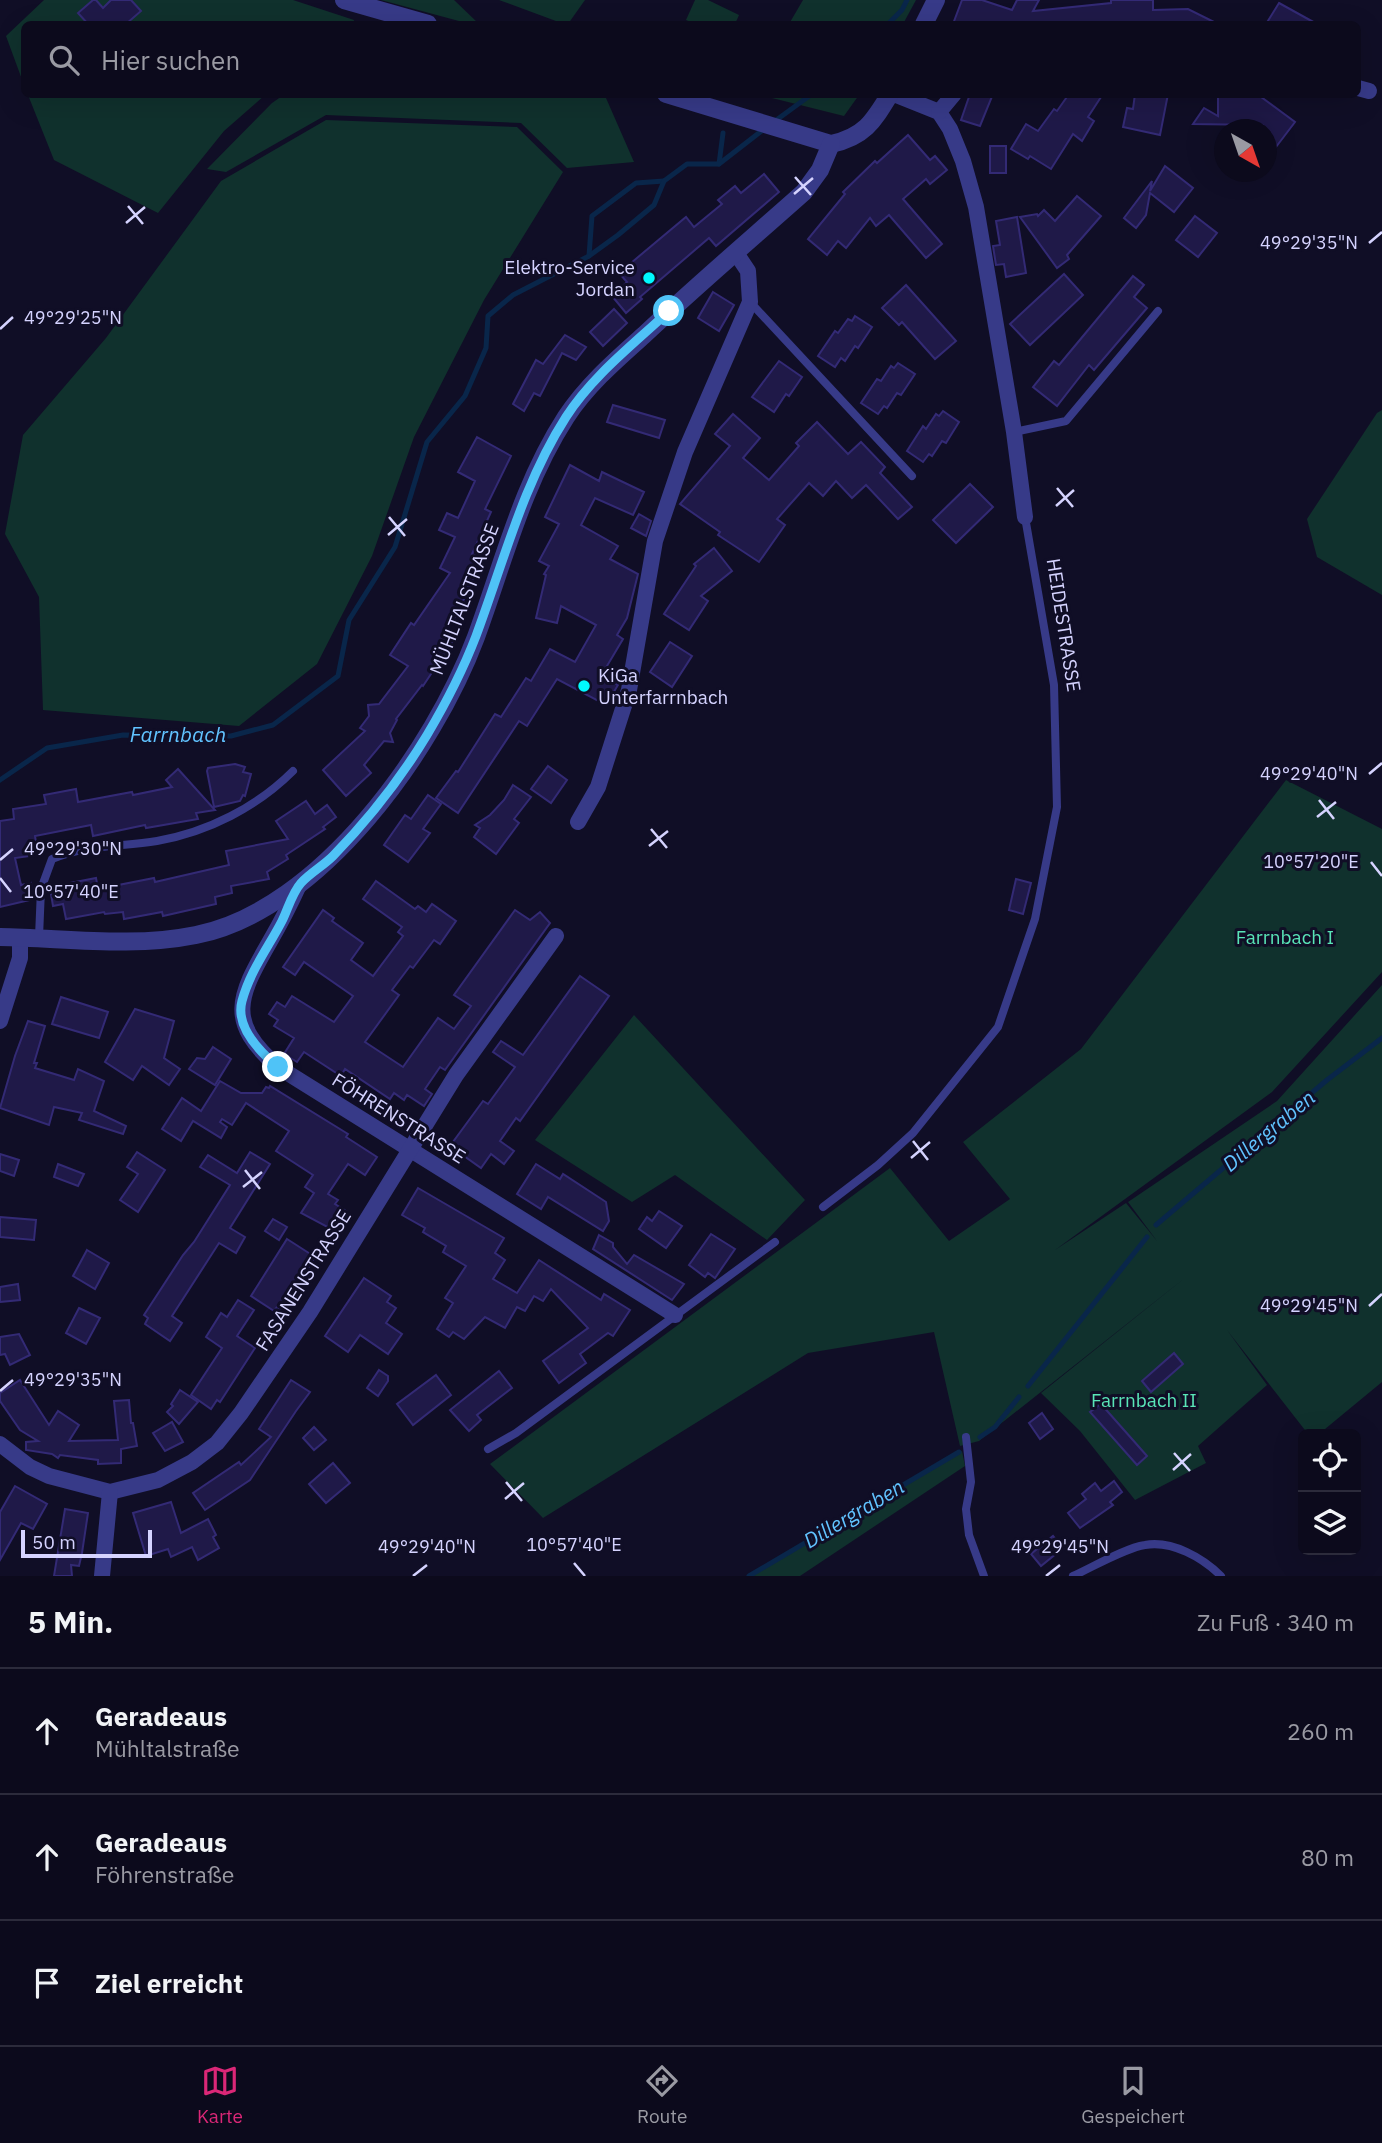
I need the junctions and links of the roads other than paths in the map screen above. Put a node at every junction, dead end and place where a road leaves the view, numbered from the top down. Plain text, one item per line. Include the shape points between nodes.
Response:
1 (344, 0) edge
2 (936, 0) edge
3 (418, 21) edge
4 (926, 21) edge
5 (680, 98) edge
6 (889, 98) edge
7 (902, 98) edge
8 (951, 98) edge
9 (939, 112) junction
10 (831, 144) junction
11 (736, 253) junction
12 (750, 302) junction
13 (1158, 311) dead end
14 (1014, 432) junction
15 (912, 476) dead end
16 (1026, 517) joint
17 (293, 771) dead end
18 (578, 822) dead end
19 (299, 885) junction
20 (556, 936) dead end
21 (0, 937) edge
22 (20, 937) junction
23 (39, 937) junction
24 (0, 1021) edge
25 (409, 1150) junction
26 (823, 1207) dead end
27 (775, 1242) dead end
28 (675, 1315) junction
29 (965, 1437) dead end
30 (488, 1449) dead end
31 (3, 1454) edge
32 (110, 1492) junction
33 (102, 1576) edge
34 (984, 1576) edge
35 (1073, 1576) edge
36 (1221, 1576) edge

1 - 3 street
2 - 4 street
5 - 10 street
6 - 10 street via 866,130
7 - 9 street
8 - 9 street
9 - 14 street, HEIDESTRASSE via 963,161 976,207
10 - 11 street, MÜHLTALSTRASSE via 804,192
11 - 12 street via 748,271
11 - 19 street, MÜHLTALSTRASSE via 603,372 568,414 527,490 476,637 439,713 404,770 357,830
12 - 15 lane
12 - 18 street via 685,452 656,541 629,690 598,787
13 - 14 lane via 1066,421
14 - 16 street, HEIDESTRASSE
16 - 26 lane, HEIDESTRASSE via 1055,712 1057,807 1035,919 998,1027 914,1133
17 - 23 lane via 274,790 221,822 158,841 75,849 52,859 41,889
19 - 23 street, MÜHLTALSTRASSE via 246,916 200,934 129,942
19 - 25 street, FÖHRENSTRASSE via 249,979 241,1005 244,1024 250,1038 278,1067
20 - 25 street, FASANENSTRASSE via 456,1075
21 - 22 street, MÜHLTALSTRASSE
22 - 23 street, MÜHLTALSTRASSE
22 - 24 street via 20,958
25 - 28 street, FÖHRENSTRASSE
25 - 32 street, FASANENSTRASSE via 310,1312 217,1443 158,1480
27 - 28 lane
28 - 30 lane
29 - 34 lane via 971,1482 966,1509
31 - 32 street, FASANENSTRASSE via 49,1476
32 - 33 street
35 - 36 lane via 1146,1545 1184,1552

